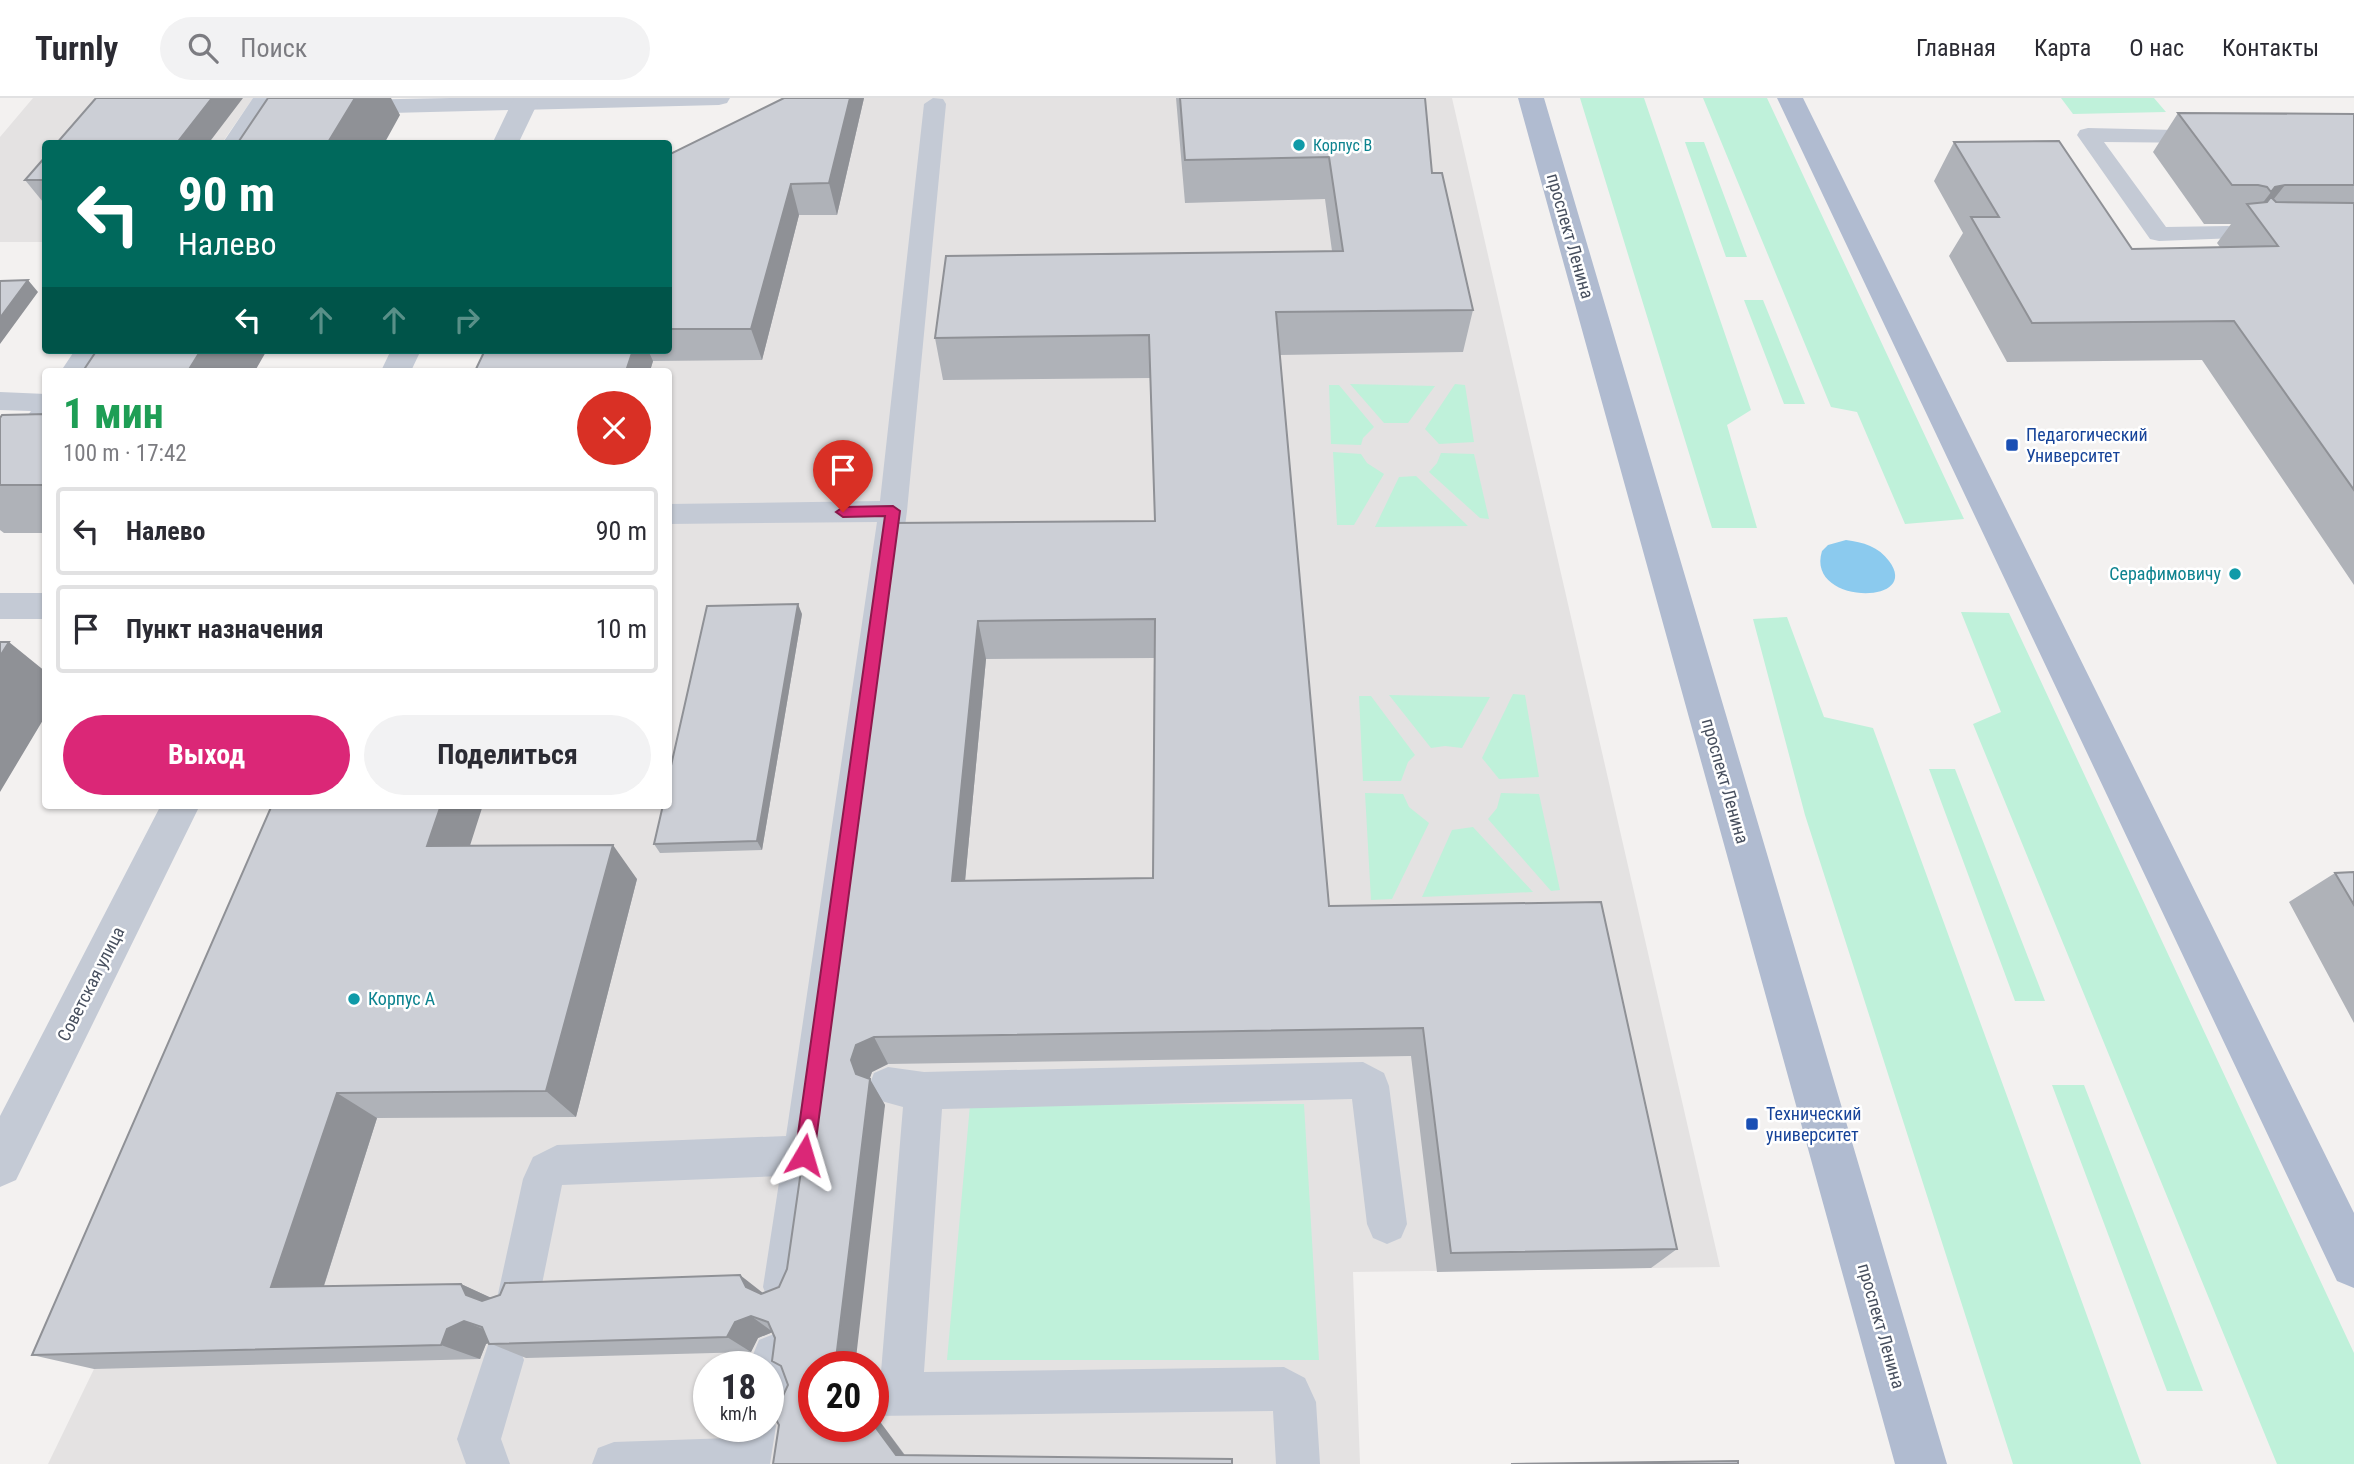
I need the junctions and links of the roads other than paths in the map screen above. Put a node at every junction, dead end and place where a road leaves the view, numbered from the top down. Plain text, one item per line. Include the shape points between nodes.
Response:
1 (719, 98) edge
2 (1531, 98) edge
3 (1790, 98) edge
4 (526, 100) edge
5 (935, 104) dead end
6 (268, 106) edge
7 (336, 108) edge
8 (2234, 137) edge
9 (237, 140) edge
10 (507, 140) edge
11 (2228, 233) dead end
12 (0, 401) edge
13 (42, 403) edge
14 (42, 416) edge
15 (0, 472) edge
16 (893, 511) junction
17 (672, 514) edge
18 (0, 606) edge
19 (42, 606) edge
20 (179, 809) edge
21 (804, 1155) junction
22 (0, 1164) edge
23 (1387, 1224) dead end
24 (2354, 1264) edge
25 (784, 1287) edge
26 (519, 1294) edge
27 (503, 1360) edge
28 (889, 1362) edge
29 (889, 1394) edge
30 (752, 1442) edge
31 (488, 1464) edge
32 (614, 1464) edge
33 (1298, 1464) edge
34 (1921, 1464) edge

1 - 4 lane
2 - 34 main road, проспект Ленина
3 - 24 main road
4 - 7 lane
4 - 10 street
5 - 16 lane
6 - 9 lane
8 - 11 lane via 2088,135 2159,233
12 - 13 lane
14 - 15 lane
16 - 17 lane
16 - 21 lane via 820,1086
18 - 19 street
20 - 22 street, Советская улица
21 - 25 lane
21 - 26 lane via 557,1165 543,1179
23 - 28 lane via 1370,1086 1363,1080 906,1088
27 - 31 lane via 479,1439
29 - 33 lane via 1284,1389 1294,1402
30 - 32 lane via 749,1460

